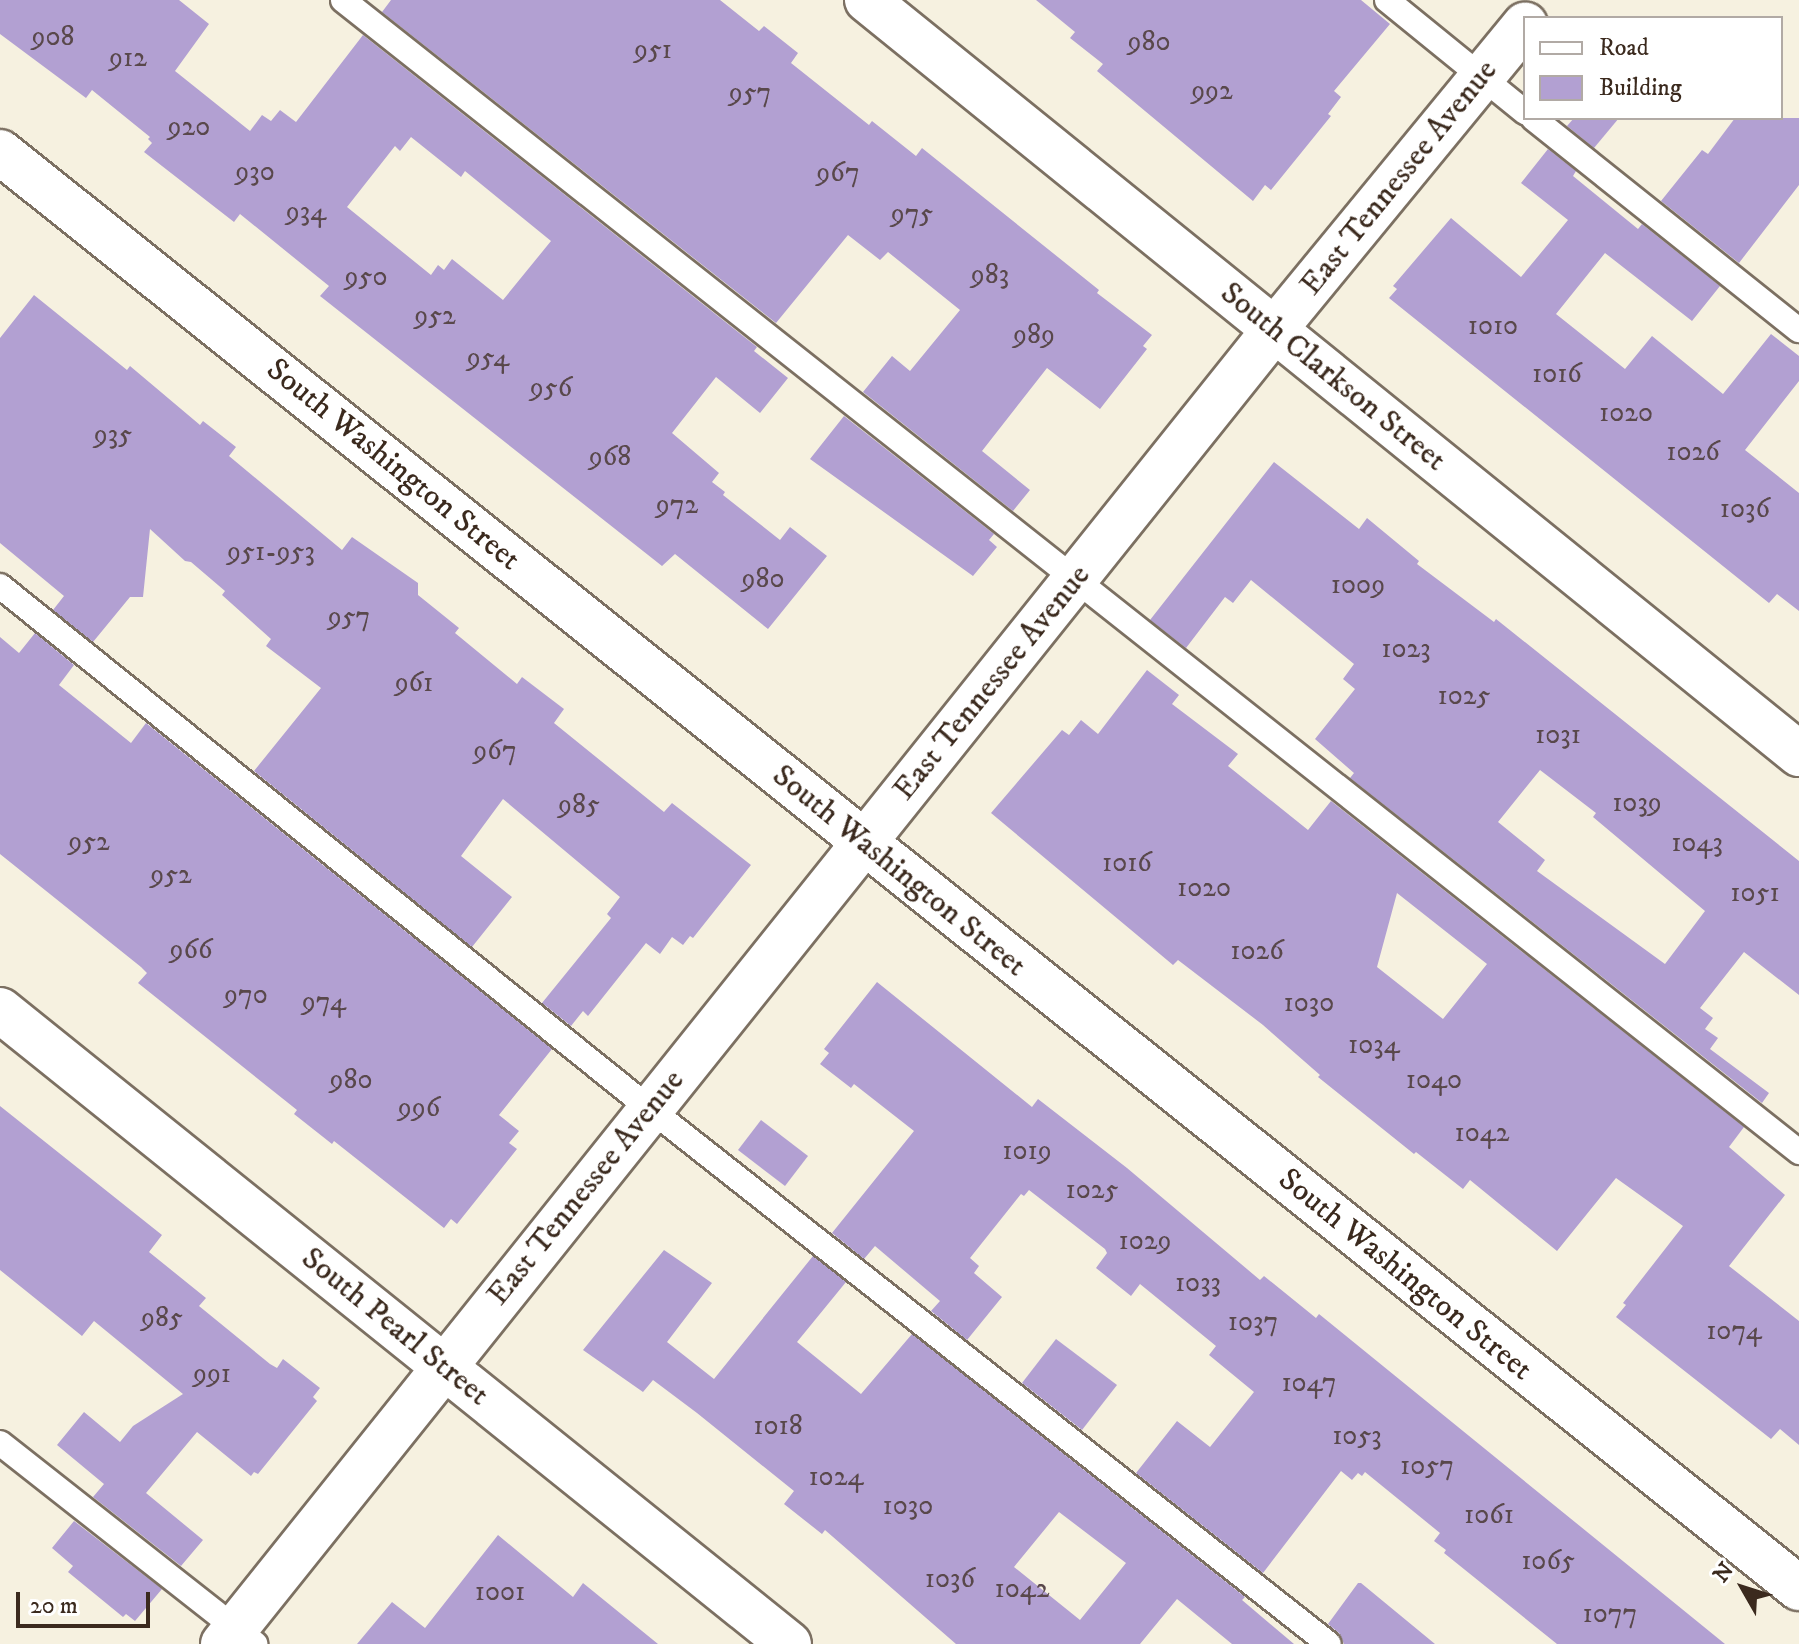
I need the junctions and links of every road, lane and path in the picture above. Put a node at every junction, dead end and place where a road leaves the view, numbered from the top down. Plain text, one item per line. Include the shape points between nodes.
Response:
1 (343, 0) edge
2 (867, 0) edge
3 (1387, 0) edge
4 (1546, 0) edge
5 (1533, 16) edge
6 (1523, 27) edge
7 (1481, 77) junction
8 (1523, 110) edge
9 (1536, 120) edge
10 (0, 152) edge
11 (1275, 329) junction
12 (1799, 330) edge
13 (1075, 578) junction
14 (0, 586) edge
15 (1799, 754) edge
16 (864, 844) junction
17 (0, 1010) edge
18 (650, 1109) junction
19 (1799, 1152) edge
20 (444, 1367) junction
21 (0, 1443) edge
22 (1799, 1588) edge
23 (238, 1639) edge
24 (789, 1644) edge
25 (1329, 1644) edge

1 - 13 lane
2 - 11 street, South Clarkson Street
3 - 7 lane
4 - 5 street
6 - 7 street, East Tennessee Avenue
7 - 8 lane
7 - 11 street, East Tennessee Avenue
9 - 12 lane
10 - 16 street, South Washington Street
11 - 13 street, East Tennessee Avenue
11 - 15 street, South Clarkson Street
13 - 16 street, East Tennessee Avenue
13 - 19 lane
14 - 18 lane
16 - 18 street, East Tennessee Avenue
16 - 22 street, South Washington Street
17 - 20 street, South Pearl Street
18 - 20 street, East Tennessee Avenue
18 - 25 lane
20 - 23 street, East Tennessee Avenue
20 - 24 street, South Pearl Street
21 - 23 lane

